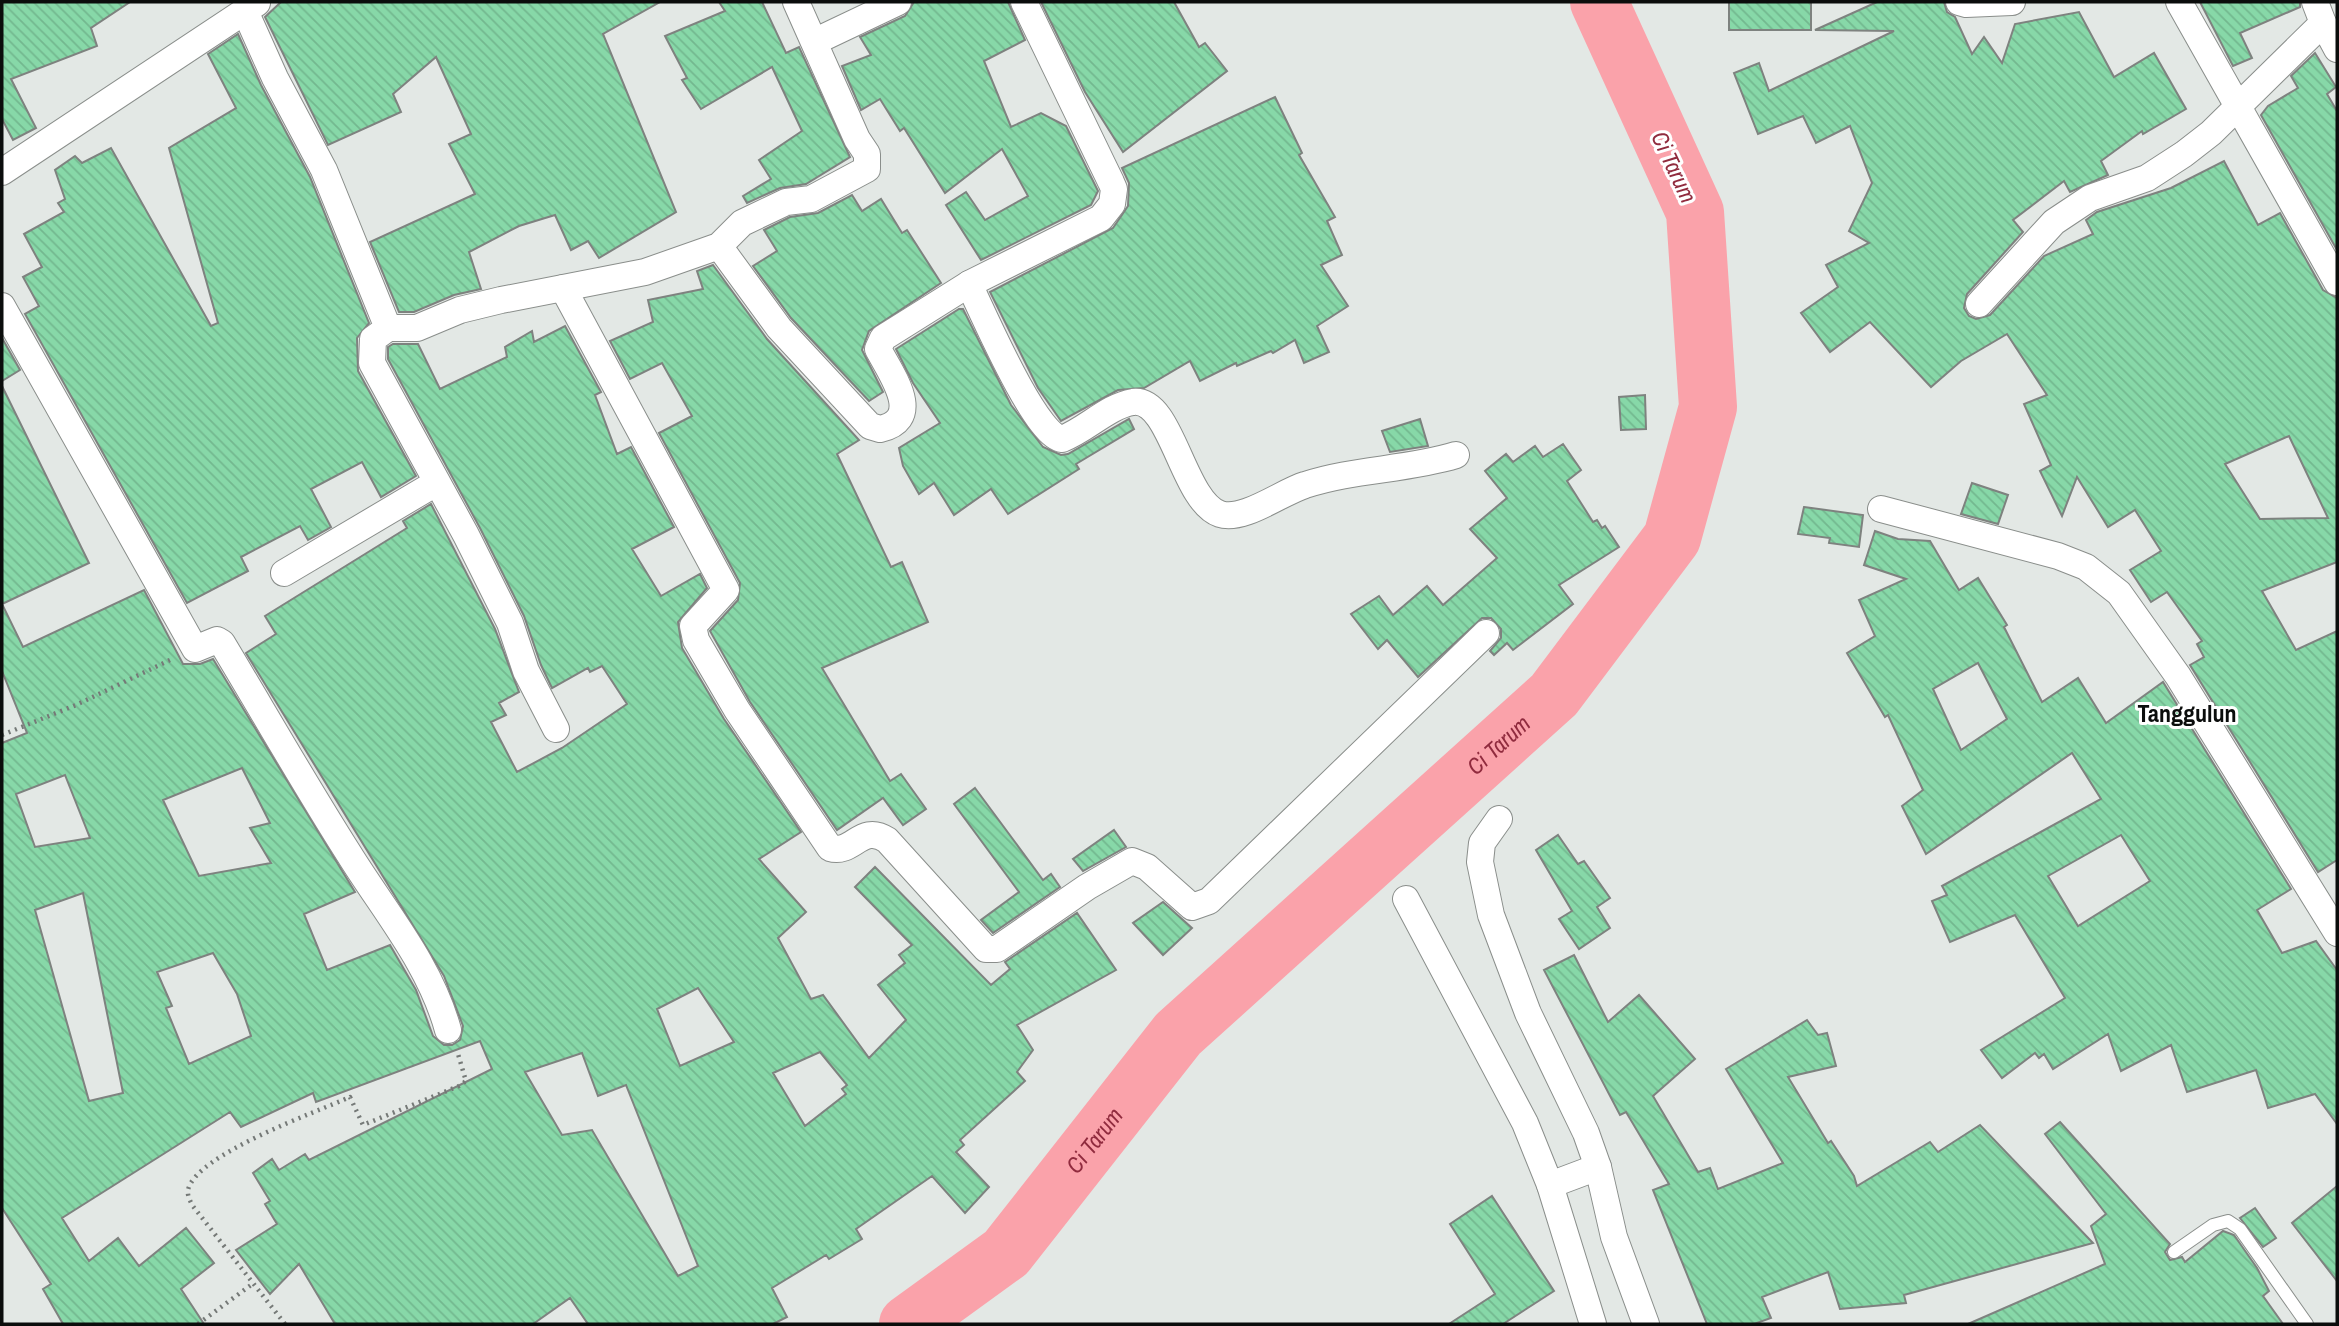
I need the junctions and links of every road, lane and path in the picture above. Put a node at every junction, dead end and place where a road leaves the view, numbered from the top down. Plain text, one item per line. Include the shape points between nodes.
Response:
1 (796, 2) edge
2 (898, 2) edge
3 (1024, 2) edge
4 (1959, 2) edge
5 (2012, 2) edge
6 (2179, 2) edge
7 (251, 6) edge
8 (2319, 12) edge
9 (816, 41) junction
10 (2337, 49) edge
11 (2238, 105) junction
12 (2, 172) edge
13 (719, 246) junction
14 (2337, 282) edge
15 (969, 284) junction
16 (563, 288) junction
17 (1979, 304) dead end
18 (2, 306) edge
19 (388, 328) junction
20 (1456, 455) dead end
21 (436, 483) junction
22 (1881, 509) dead end
23 (284, 573) dead end
24 (1486, 633) dead end
25 (195, 649) junction
26 (556, 729) dead end
27 (2, 735) edge
28 (1499, 819) dead end
29 (1406, 899) dead end
30 (2337, 933) edge
31 (448, 1030) joint
32 (1594, 1169) junction
33 (1554, 1183) junction
34 (2174, 1252) dead end
35 (251, 1284) junction
36 (198, 1324) edge
37 (285, 1324) edge
38 (1593, 1324) edge
39 (1646, 1324) edge
40 (2307, 1324) edge

1 - 9 street
2 - 9 street
3 - 15 street via 1114,196 1094,222
4 - 5 street
6 - 11 street
7 - 12 street
7 - 19 street via 275,78 324,170
8 - 10 street
8 - 11 street
9 - 13 street via 867,154 867,169 811,199 786,202 742,223
11 - 14 street
11 - 17 street via 2211,133 2147,178 2072,208
13 - 15 street via 779,328 876,430 893,424 904,407 878,349 883,338
13 - 16 street via 645,272
15 - 20 street via 1015,379 1047,432 1062,439 1130,402 1148,405 1160,418 1199,495 1209,509 1222,515 1237,515 1304,485
16 - 19 street via 460,310 416,328
16 - 24 street via 724,587 724,595 696,620 693,633 737,710 830,848 843,848 869,835 887,840 986,949 997,949 1132,861 1147,867 1192,907 1209,901
18 - 25 street
19 - 21 street via 373,339 372,363
21 - 23 street
21 - 26 street via 510,623 526,671
22 - 30 street via 2058,556 2086,567 2119,593 2178,676
25 - 27 path
25 - 31 street via 217,640 222,643 348,854 428,974
28 - 32 street via 1482,844 1480,862 1491,915 1528,1013 1570,1096
29 - 33 street via 1493,1058
31 - 35 path via 467,1075 459,1086 363,1125 350,1097 257,1135 191,1182 188,1195 192,1205
32 - 33 street
32 - 39 street
33 - 38 street
34 - 40 lane via 2213,1225 2228,1221 2240,1229
35 - 36 path
35 - 37 path

